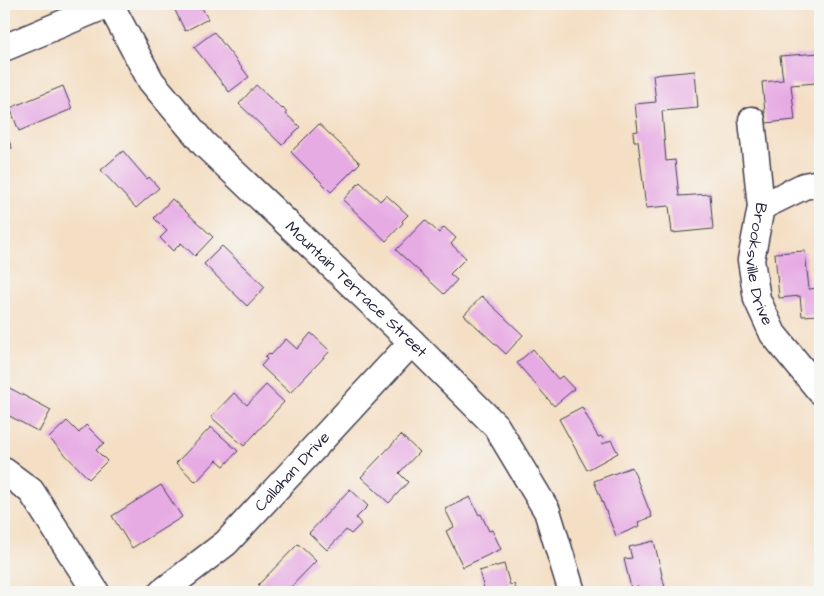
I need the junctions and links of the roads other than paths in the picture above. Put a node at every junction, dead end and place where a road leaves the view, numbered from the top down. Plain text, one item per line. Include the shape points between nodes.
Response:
1 (110, 4) edge
2 (4, 48) edge
3 (752, 120) dead end
4 (820, 183) edge
5 (761, 207) junction
6 (412, 342) junction
7 (820, 391) edge
8 (4, 472) edge
9 (96, 592) edge
10 (162, 592) edge
11 (572, 592) edge

1 - 2 street
1 - 6 street, Mountain Terrace Street via 151,81 204,144
3 - 5 street, Brooksville Drive
4 - 5 street via 804,186
5 - 7 street, Brooksville Drive via 751,260 756,299 773,334
6 - 10 street, Callahan Drive via 226,542
6 - 11 street, Mountain Terrace Street via 496,426 547,511
8 - 9 street via 32,491

